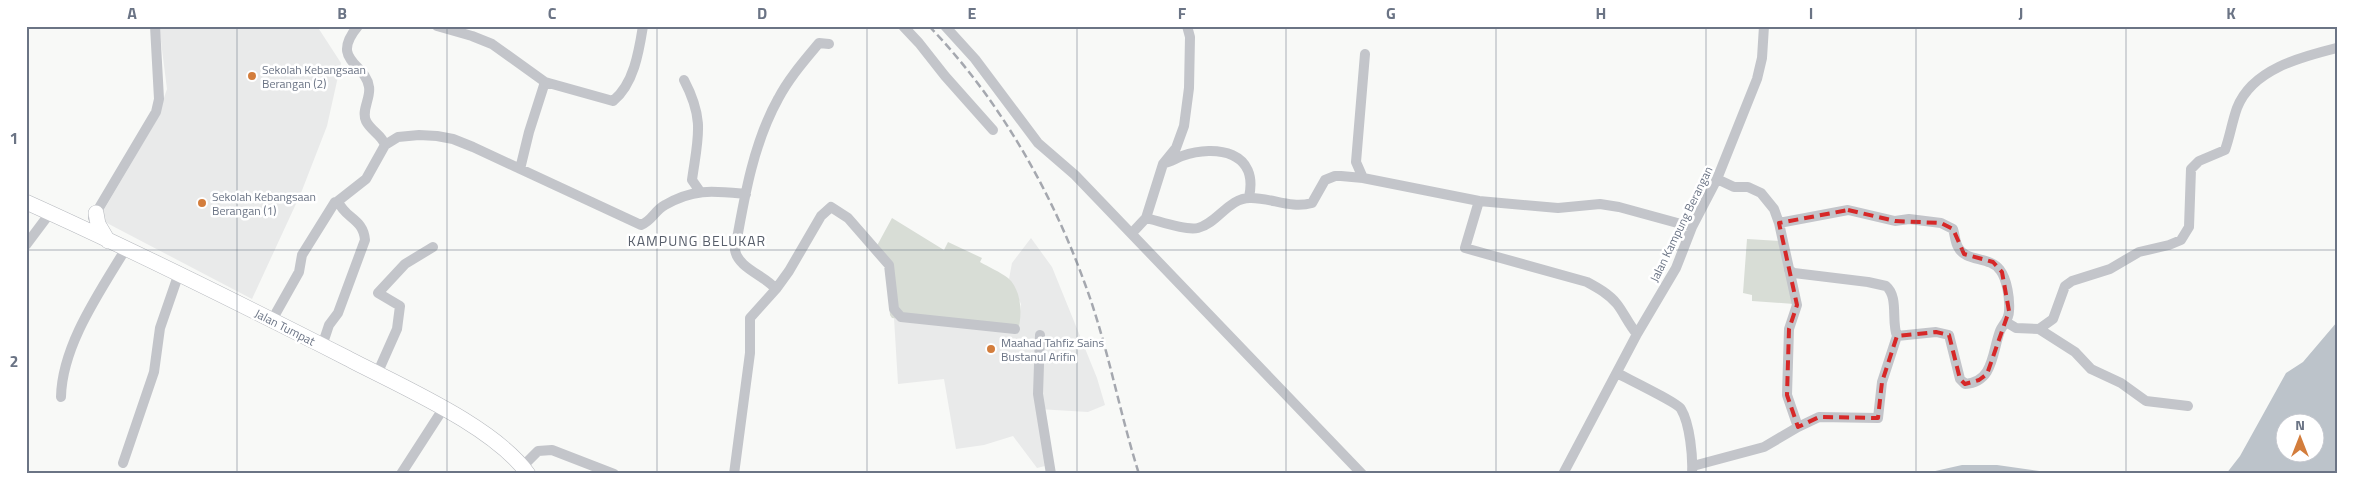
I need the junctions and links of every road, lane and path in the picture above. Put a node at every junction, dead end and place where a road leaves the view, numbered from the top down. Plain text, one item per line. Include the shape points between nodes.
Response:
1 (155, 26) edge
2 (358, 26) edge
3 (437, 26) edge
4 (643, 26) edge
5 (903, 26) edge
6 (945, 26) edge
7 (1187, 26) edge
8 (1764, 26) edge
9 (829, 44) dead end
10 (2337, 48) edge
11 (1365, 54) dead end
12 (684, 80) dead end
13 (545, 82) junction
14 (993, 130) dead end
15 (385, 146) junction
16 (1163, 164) junction
17 (520, 169) junction
18 (1363, 178) junction
19 (1717, 179) junction
20 (699, 190) junction
21 (746, 194) junction
22 (1249, 197) junction
23 (1479, 201) junction
24 (26, 202) edge
25 (335, 202) dead end
26 (50, 213) junction
27 (96, 213) junction
28 (1146, 218) junction
29 (1779, 223) junction
30 (1692, 227) junction
31 (87, 230) junction
32 (1132, 233) junction
33 (109, 242) junction
34 (26, 245) edge
35 (433, 247) dead end
36 (125, 250) junction
37 (1789, 270) junction
38 (179, 273) junction
39 (776, 289) junction
40 (272, 320) junction
41 (2006, 322) junction
42 (1015, 329) dead end
43 (2039, 329) junction
44 (1637, 334) junction
45 (1040, 335) dead end
46 (1897, 336) junction
47 (322, 346) junction
48 (1617, 373) junction
49 (377, 374) junction
50 (61, 397) dead end
51 (2188, 406) dead end
52 (443, 409) junction
53 (1798, 427) junction
54 (124, 463) dead end
55 (526, 470) edge
56 (1692, 470) edge
57 (401, 474) edge
58 (614, 474) edge
59 (734, 474) edge
60 (1052, 474) edge
61 (1362, 474) edge
62 (1563, 474) edge

1 - 27 street via 159,99 156,112
2 - 15 street via 348,43 349,54 370,89 365,114 367,122 384,140
3 - 13 street via 492,44
4 - 13 street via 632,73 613,101
5 - 14 street
6 - 32 street via 1038,143
7 - 16 street via 1190,37 1185,119 1176,148
8 - 19 street, Jalan Kampung Berangan via 1757,79
9 - 21 street via 819,43 793,74 777,100 759,142
10 - 43 street via 2289,62 2247,92 2237,109 2225,150 2199,161 2192,169 2189,226 2181,240 2169,246 2138,252 2110,268 2072,281 2065,286 2053,319
11 - 18 street via 1356,162
12 - 20 street via 698,113 699,133 692,180
13 - 17 street
15 - 17 street via 398,137 438,136 453,139
15 - 47 street via 366,179 338,201 364,230 365,240
16 - 22 street via 1199,153 1222,151 1231,154 1247,166 1252,184
16 - 28 street
17 - 20 street via 641,226 666,204
18 - 22 street via 1330,177 1321,184 1312,203 1305,205
18 - 23 street
19 - 29 street via 1734,187 1748,186 1761,192 1774,209
19 - 30 street, Jalan Kampung Berangan
20 - 21 street
21 - 39 street via 736,255 743,265 768,280
22 - 28 street via 1227,207 1199,228
23 - 30 street via 1558,208 1600,204 1619,206
23 - 44 street via 1465,248 1587,282 1618,304
24 - 26 main road, Jalan Tumpat
25 - 40 street via 302,255 299,272
26 - 31 main road, Jalan Tumpat
26 - 34 street
27 - 31 street
27 - 33 main road via 98,224
28 - 32 street
29 - 37 street
29 - 41 street via 1848,210 1895,221 1941,223 1952,229 1958,248 1964,254 1993,262 2002,272 2009,312
30 - 44 street, Jalan Kampung Berangan via 1676,268
31 - 33 main road, Jalan Tumpat
32 - 61 street
33 - 36 main road, Jalan Tumpat
35 - 49 street via 405,264 378,293 400,306 397,329
36 - 38 main road, Jalan Tumpat
36 - 50 street via 100,290 75,342 63,372
37 - 46 street via 1886,286 1893,296
37 - 53 street via 1797,305 1790,329 1787,396
38 - 40 main road, Jalan Tumpat
38 - 54 street via 160,328 154,372
39 - 42 street via 821,216 831,206 848,218 889,265 894,309 901,317
39 - 59 street via 750,318 750,353
40 - 47 main road, Jalan Tumpat
41 - 43 street via 2016,328
41 - 46 street via 2000,329 1987,374 1966,384 1960,379 1949,335 1936,332
43 - 51 street via 2075,352 2091,369 2121,383 2140,398 2160,404
44 - 48 street, Jalan Kampung Berangan
45 - 60 street via 1038,394
46 - 53 street via 1882,382 1878,418 1819,417
47 - 49 main road, Jalan Tumpat
48 - 56 street via 1681,408 1694,454
48 - 62 street, Jalan Kampung Berangan
49 - 52 main road, Jalan Tumpat
52 - 55 main road, Jalan Tumpat via 491,438
52 - 57 street
53 - 56 street via 1764,447
55 - 58 street via 538,452 552,450

